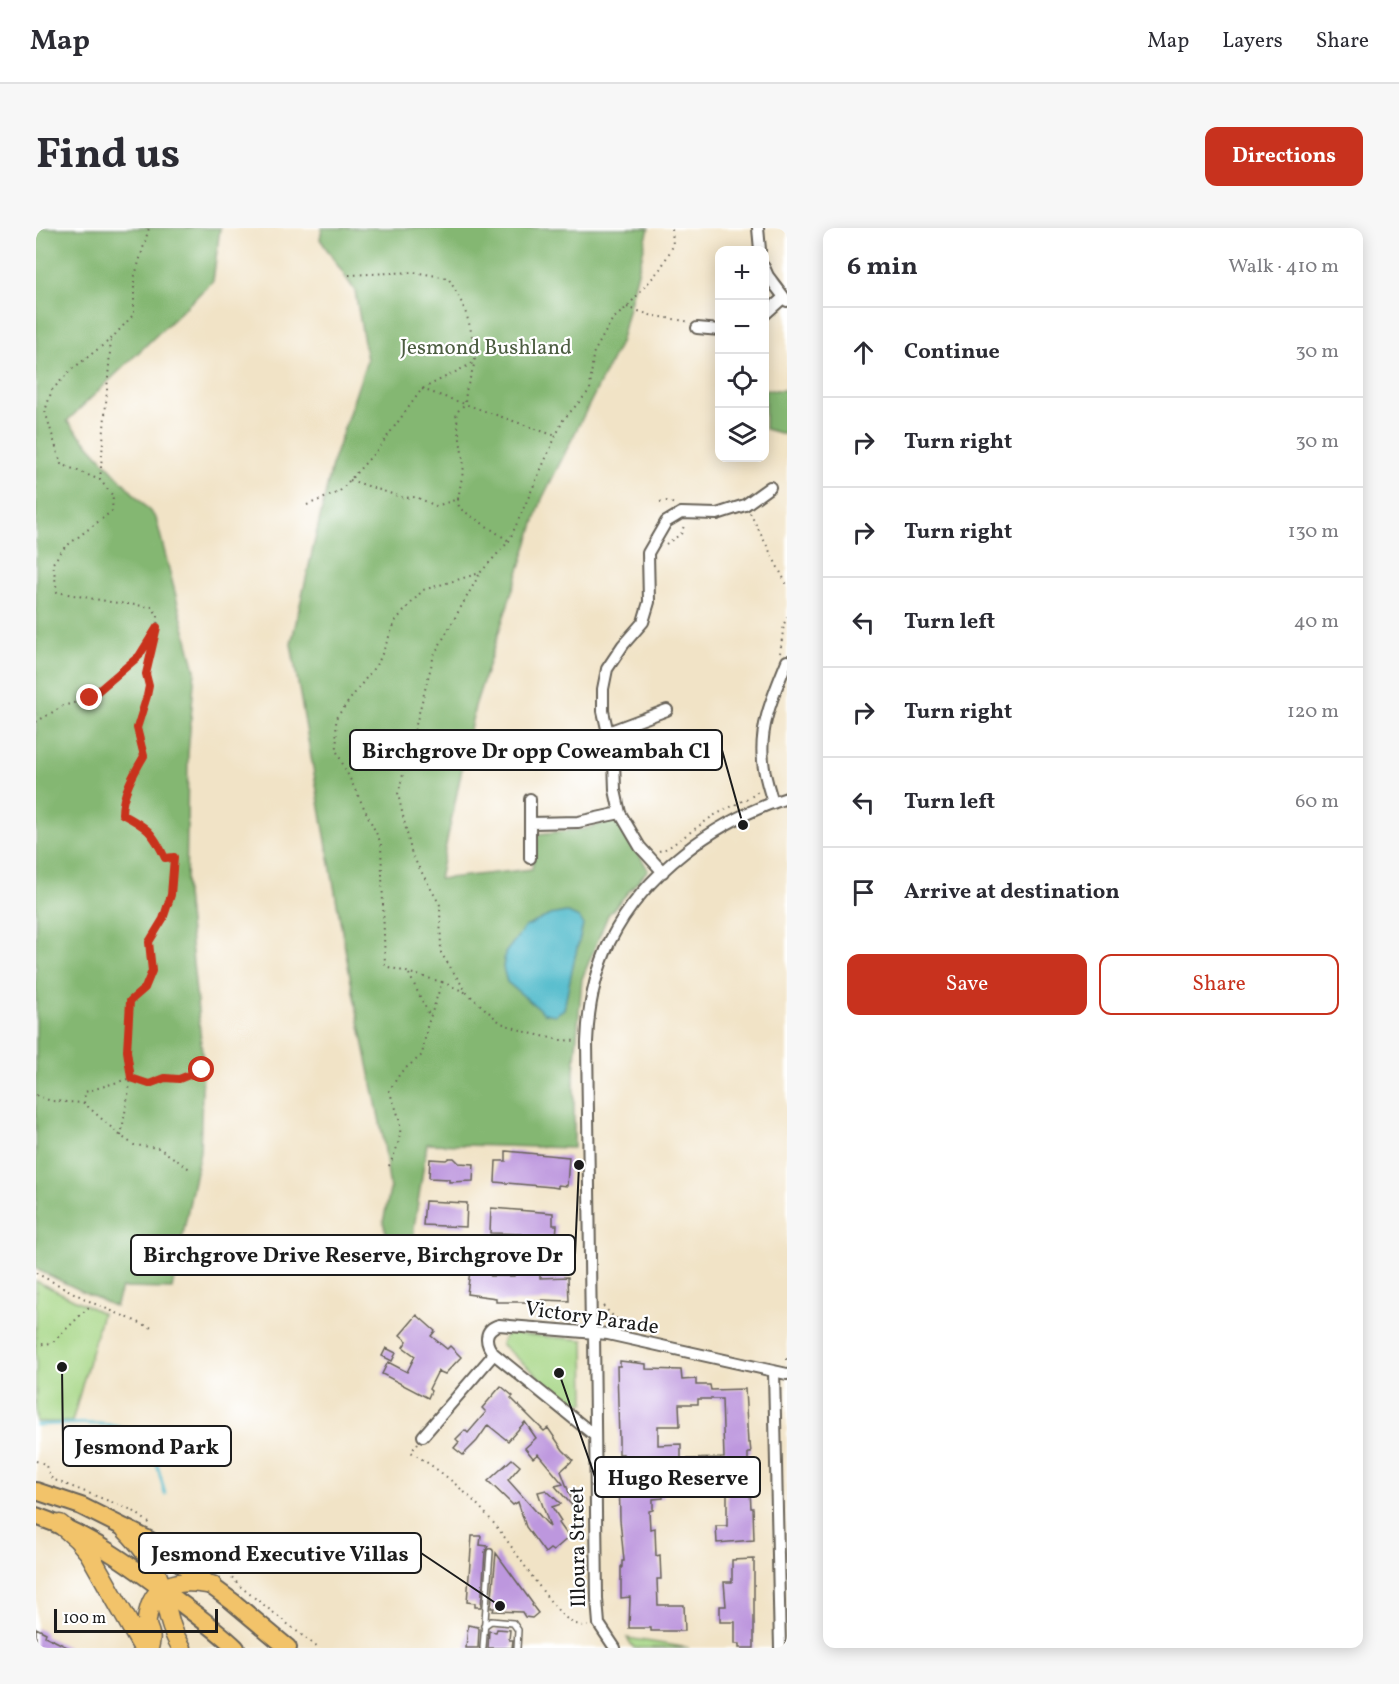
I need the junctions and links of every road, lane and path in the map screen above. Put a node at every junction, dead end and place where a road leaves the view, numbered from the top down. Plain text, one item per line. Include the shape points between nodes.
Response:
1 (149, 228) edge
2 (672, 228) edge
3 (758, 228) edge
4 (760, 246) edge
5 (349, 275) dead end
6 (769, 277) edge
7 (785, 300) edge
8 (627, 308) junction
9 (769, 312) edge
10 (697, 328) joint
11 (715, 330) edge
12 (111, 339) junction
13 (475, 362) junction
14 (422, 389) junction
15 (465, 404) junction
16 (556, 436) junction
17 (100, 480) junction
18 (350, 480) junction
19 (770, 487) dead end
20 (458, 500) junction
21 (660, 502) dead end
22 (307, 505) dead end
23 (684, 513) junction
24 (750, 513) dead end
25 (509, 541) junction
26 (663, 547) dead end
27 (480, 573) junction
28 (787, 585) edge
29 (157, 627) junction
30 (787, 661) edge
31 (667, 710) dead end
32 (36, 722) edge
33 (608, 732) junction
34 (759, 787) dead end
35 (787, 798) edge
36 (530, 799) dead end
37 (773, 803) junction
38 (620, 813) junction
39 (531, 823) junction
40 (653, 849) dead end
41 (530, 858) dead end
42 (663, 872) junction
43 (409, 974) junction
44 (442, 982) junction
45 (468, 993) junction
46 (430, 1017) junction
47 (587, 1042) junction
48 (202, 1070) dead end
49 (131, 1078) junction
50 (36, 1095) edge
51 (84, 1103) junction
52 (122, 1136) junction
53 (389, 1166) dead end
54 (191, 1170) dead end
55 (36, 1273) edge
56 (93, 1303) junction
57 (603, 1306) dead end
58 (618, 1326) dead end
59 (152, 1328) dead end
60 (593, 1332) junction
61 (36, 1345) edge
62 (494, 1353) junction
63 (774, 1371) junction
64 (787, 1374) edge
65 (594, 1435) junction
66 (423, 1436) dead end
67 (411, 1452) dead end
68 (36, 1491) edge
69 (36, 1516) edge
70 (60, 1524) junction
71 (125, 1529) junction
72 (489, 1552) dead end
73 (212, 1585) junction
74 (162, 1589) junction
75 (599, 1624) junction
76 (484, 1626) junction
77 (148, 1648) edge
78 (182, 1648) edge
79 (236, 1648) edge
80 (288, 1648) edge
81 (483, 1648) edge
82 (517, 1648) edge
83 (615, 1648) edge
84 (780, 1648) edge

1 - 12 path via 134,279 134,314
2 - 8 path via 673,246 661,268
3 - 4 street
5 - 13 path via 413,272 448,278 462,299 474,338
6 - 7 street
7 - 9 street
8 - 10 path via 692,322
8 - 16 path via 612,320 594,354 590,390 563,420
10 - 11 street
12 - 17 path
12 - 17 path via 52,390 45,411 61,464
13 - 14 path
13 - 15 path
14 - 15 path
14 - 18 path
15 - 16 path
15 - 20 path via 456,413 464,466
16 - 25 path
17 - 29 path via 113,496 112,512 64,548 53,563 57,592 152,607 158,616
18 - 20 path via 436,506
18 - 22 path via 339,492
19 - 23 street via 745,505 717,514
20 - 25 path via 459,508
21 - 23 path via 679,506
23 - 26 path via 686,521 681,534
23 - 33 street via 666,522 648,553 649,602 643,622 607,669 603,711
24 - 28 path
25 - 27 path
27 - 43 path via 423,591 396,620 379,662 336,718 337,752 381,843 385,966
27 - 45 path via 434,655 398,794 412,855 440,905 441,953
29 - 32 path via 139,656 90,698 63,706
29 - 49 path via 146,674 149,686 137,728 144,756 122,804 122,814 144,825 165,858 174,857 171,895 149,942 152,971 145,988 130,1001 127,1051
30 - 37 street via 768,706 762,741 763,765
31 - 33 street
33 - 38 street
34 - 40 path via 754,795 713,816 664,851
35 - 37 street, Illoura Street
36 - 39 street
37 - 42 street, Illoura Street via 727,824
38 - 39 street via 578,822
38 - 42 street via 640,847
39 - 41 street
42 - 47 street, Illoura Street via 632,906 610,942 592,993
43 - 44 path
43 - 46 path
44 - 45 path
44 - 46 path
45 - 47 path via 501,1023 550,1038
46 - 53 path via 422,1055 401,1072 388,1091 401,1120 398,1146
47 - 60 street, Illoura Street
48 - 49 path via 149,1084
49 - 51 path via 85,1092
49 - 52 path
50 - 51 path via 51,1101
51 - 52 path
52 - 54 path via 134,1145 159,1148
55 - 56 path
56 - 59 path
56 - 61 path via 52,1343
57 - 58 path via 619,1319
60 - 62 street, Victory Parade via 499,1325 491,1329 487,1338
60 - 63 street, Victory Parade
60 - 65 street, Illoura Street
62 - 65 street
62 - 66 street
63 - 64 street, Victory Parade
63 - 84 street
65 - 75 street, Illoura Street
67 - 75 path via 456,1484 485,1513 557,1610 582,1626
68 - 71 highway via 81,1506
69 - 70 highway
70 - 74 highway via 119,1557
70 - 77 highway via 89,1553 140,1642
71 - 73 highway via 157,1545
71 - 74 highway via 140,1543
72 - 76 lane
73 - 74 highway via 183,1581
73 - 80 highway
74 - 77 highway via 147,1619 151,1636
74 - 78 highway via 171,1627
74 - 79 highway
75 - 83 street, Illoura Street
76 - 81 lane
76 - 82 lane via 491,1621 513,1623 518,1630

